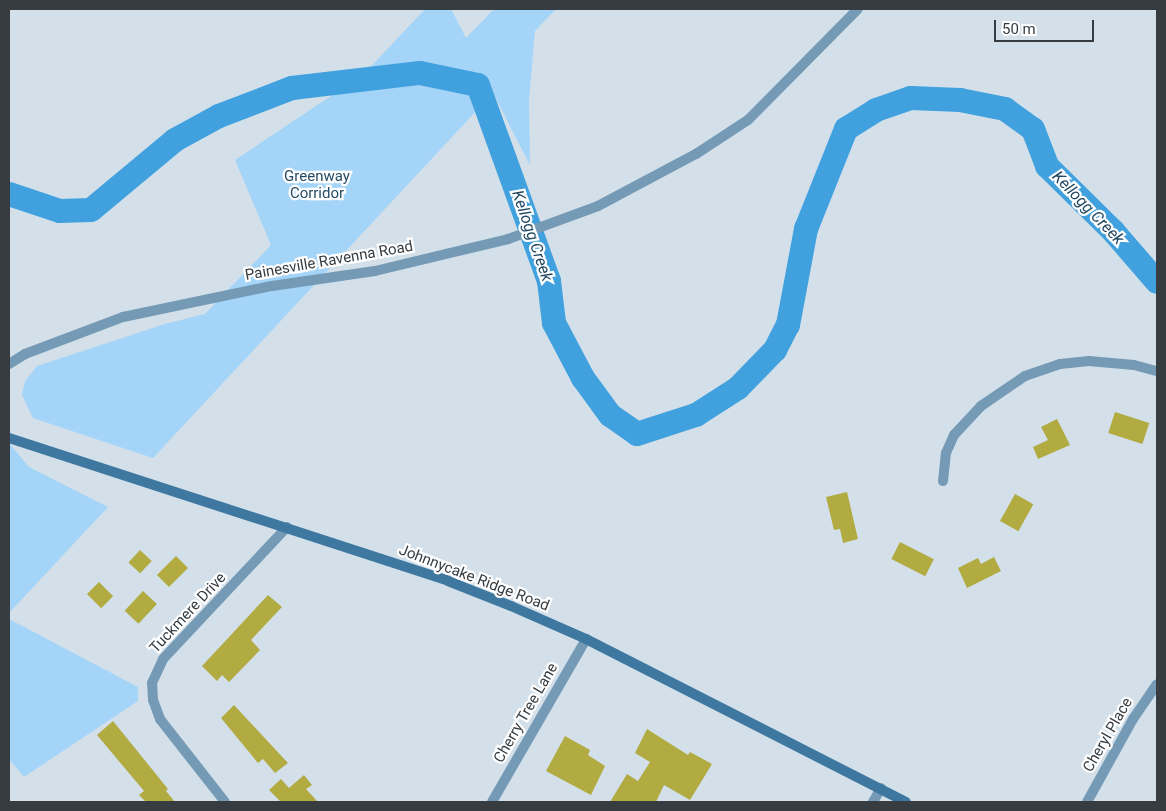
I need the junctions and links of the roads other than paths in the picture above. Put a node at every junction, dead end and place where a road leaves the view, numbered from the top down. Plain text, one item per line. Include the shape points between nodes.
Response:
1 (858, 9) edge
2 (9, 364) edge
3 (1157, 371) edge
4 (9, 438) edge
5 (943, 481) dead end
6 (287, 527) junction
7 (586, 639) junction
8 (1157, 684) edge
9 (881, 788) junction
10 (225, 802) edge
11 (492, 802) edge
12 (873, 802) edge
13 (906, 802) edge
14 (1087, 802) edge

1 - 2 street, Painesville Ravenna Road via 748,120 696,154 598,206 508,239 375,271 272,286 123,317 25,354
3 - 5 street via 1134,364 1089,361 1060,364 1026,376 981,406 954,435 946,453
4 - 6 main road, Johnnycake Ridge Road
6 - 7 main road, Johnnycake Ridge Road via 448,581
6 - 10 street, Tuckmere Drive via 163,659 152,683 153,700 160,719
7 - 9 main road, Johnnycake Ridge Road
7 - 11 street, Cherry Tree Lane
8 - 14 street, Cheryl Place via 1133,719
9 - 12 street
9 - 13 main road, Johnnycake Ridge Road

